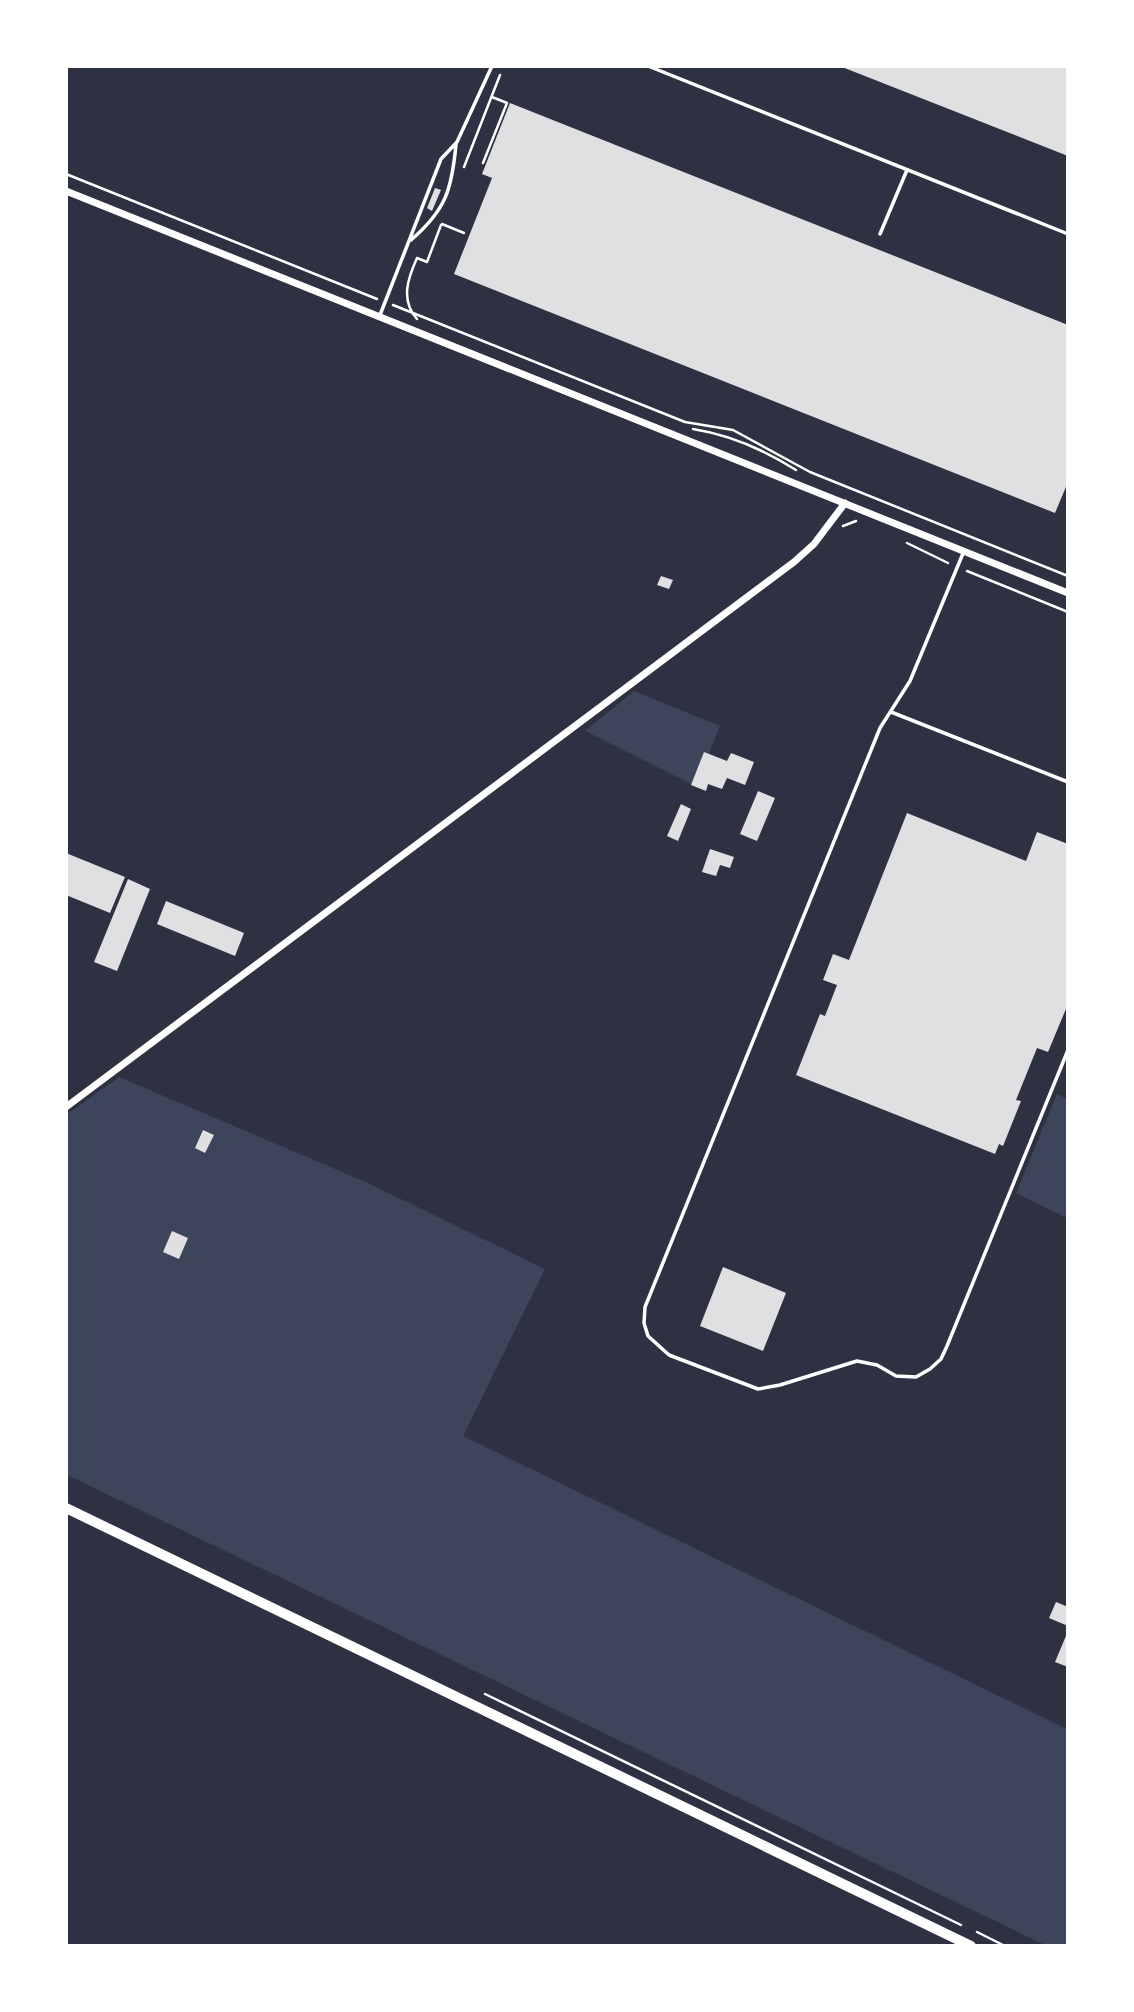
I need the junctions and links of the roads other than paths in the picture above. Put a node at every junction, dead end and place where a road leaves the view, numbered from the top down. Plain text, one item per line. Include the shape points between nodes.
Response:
1 (492, 66) edge
2 (648, 66) edge
3 (457, 142) junction
4 (908, 170) junction
5 (66, 191) edge
6 (880, 234) dead end
7 (1068, 234) edge
8 (411, 240) junction
9 (379, 317) junction
10 (845, 503) junction
11 (964, 551) junction
12 (1068, 593) edge
13 (891, 712) junction
14 (1068, 782) edge
15 (1068, 1049) edge
16 (66, 1107) edge
17 (66, 1508) edge
18 (971, 1945) edge

1 - 3 lane
2 - 4 lane
3 - 8 lane via 441,159
3 - 8 lane via 452,179 438,215
4 - 6 lane
4 - 7 lane
5 - 9 street
8 - 9 lane
9 - 10 street
10 - 11 street
10 - 16 street via 794,562
11 - 12 street
11 - 13 lane via 910,681
13 - 14 lane
13 - 15 lane via 853,792 645,1307 648,1336 669,1355 758,1389 858,1361 897,1376 916,1377 930,1369 947,1346
17 - 18 main road

